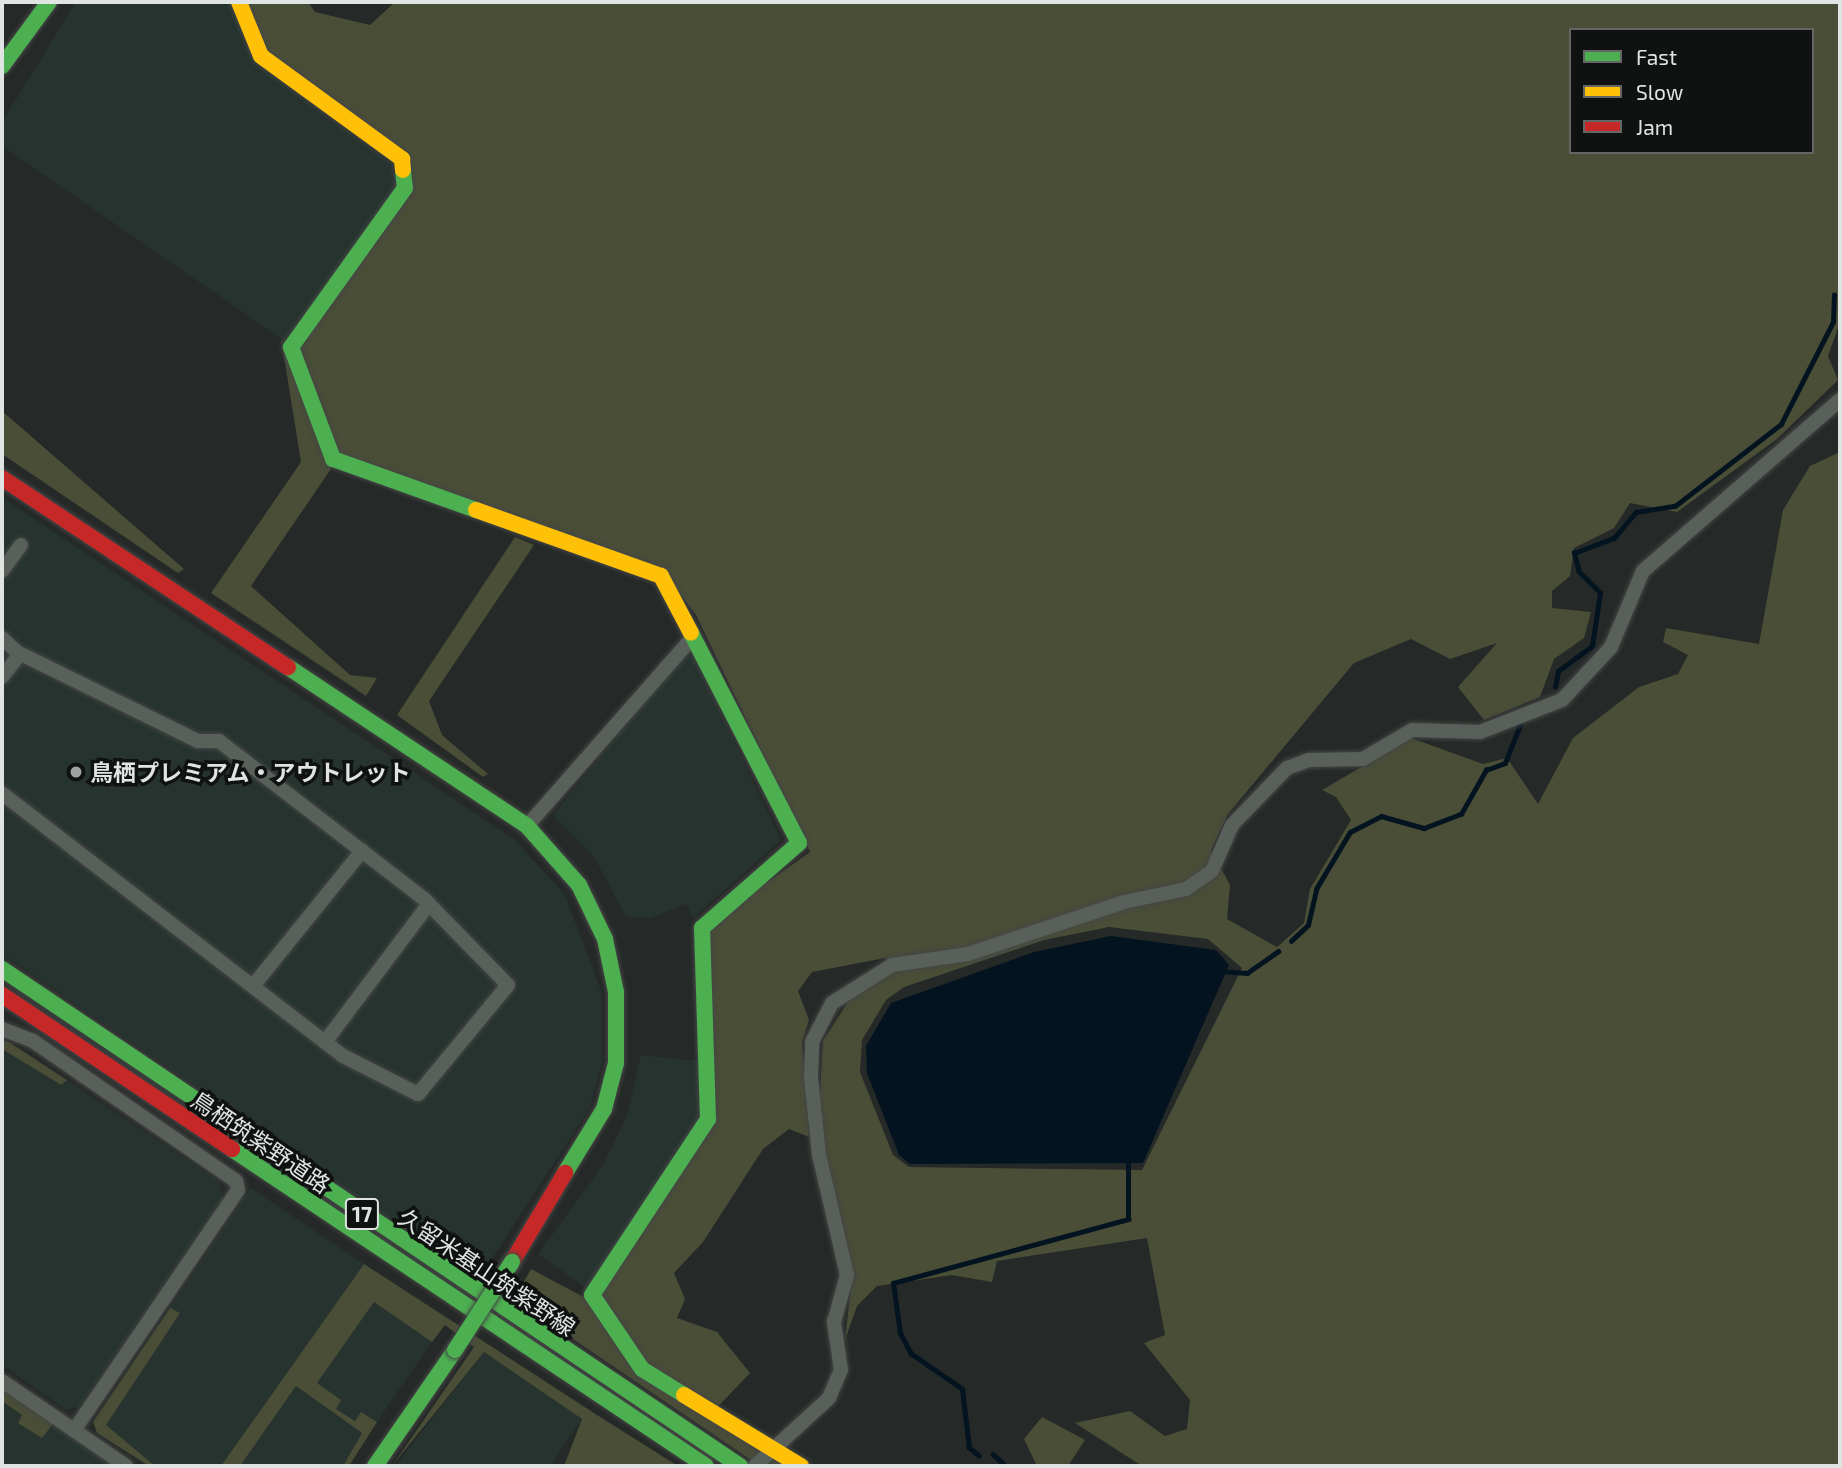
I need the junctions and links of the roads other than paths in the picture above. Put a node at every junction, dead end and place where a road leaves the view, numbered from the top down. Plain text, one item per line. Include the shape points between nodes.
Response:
1 (49, 2) edge
2 (239, 2) edge
3 (2, 66) edge
4 (1840, 400) edge
5 (2, 478) edge
6 (21, 545) dead end
7 (2, 570) edge
8 (2, 638) edge
9 (691, 639) junction
10 (20, 654) junction
11 (2, 677) edge
12 (2, 793) edge
13 (527, 826) junction
14 (362, 851) junction
15 (429, 904) junction
16 (2, 969) edge
17 (253, 986) junction
18 (2, 995) edge
19 (2, 1029) edge
20 (325, 1042) junction
21 (2, 1381) edge
22 (74, 1430) junction
23 (771, 1448) junction
24 (126, 1466) edge
25 (375, 1466) edge
26 (706, 1466) edge
27 (740, 1466) edge
28 (755, 1466) edge
29 (801, 1466) edge

1 - 3 street
2 - 9 street via 261,56 402,159 405,188 291,347 333,459 661,576
4 - 23 street via 1643,571 1612,647 1562,700 1480,732 1412,730 1363,759 1309,760 1287,768 1233,825 1212,872 1186,889 1124,902 968,954 892,965 832,1003 812,1042 811,1077 815,1131 846,1275 834,1322 841,1370 829,1398
5 - 13 street
6 - 7 street
8 - 10 street
9 - 13 street
9 - 23 street via 798,850 702,928 708,1119 592,1295 642,1369
10 - 11 street
10 - 14 street via 198,741 219,741
12 - 17 street
13 - 25 street, bridge via 579,885 605,939 616,992 616,1063 604,1109 512,1262
14 - 15 street
14 - 17 street
15 - 20 street
15 - 20 street via 508,985 418,1094
16 - 27 street, 久留米基山筑紫野線 / 17
17 - 20 street
18 - 26 street, 鳥栖筑紫野道路 / 17
19 - 22 street via 44,1049 236,1181 238,1190
21 - 22 street
22 - 24 street
23 - 28 street
23 - 29 street

